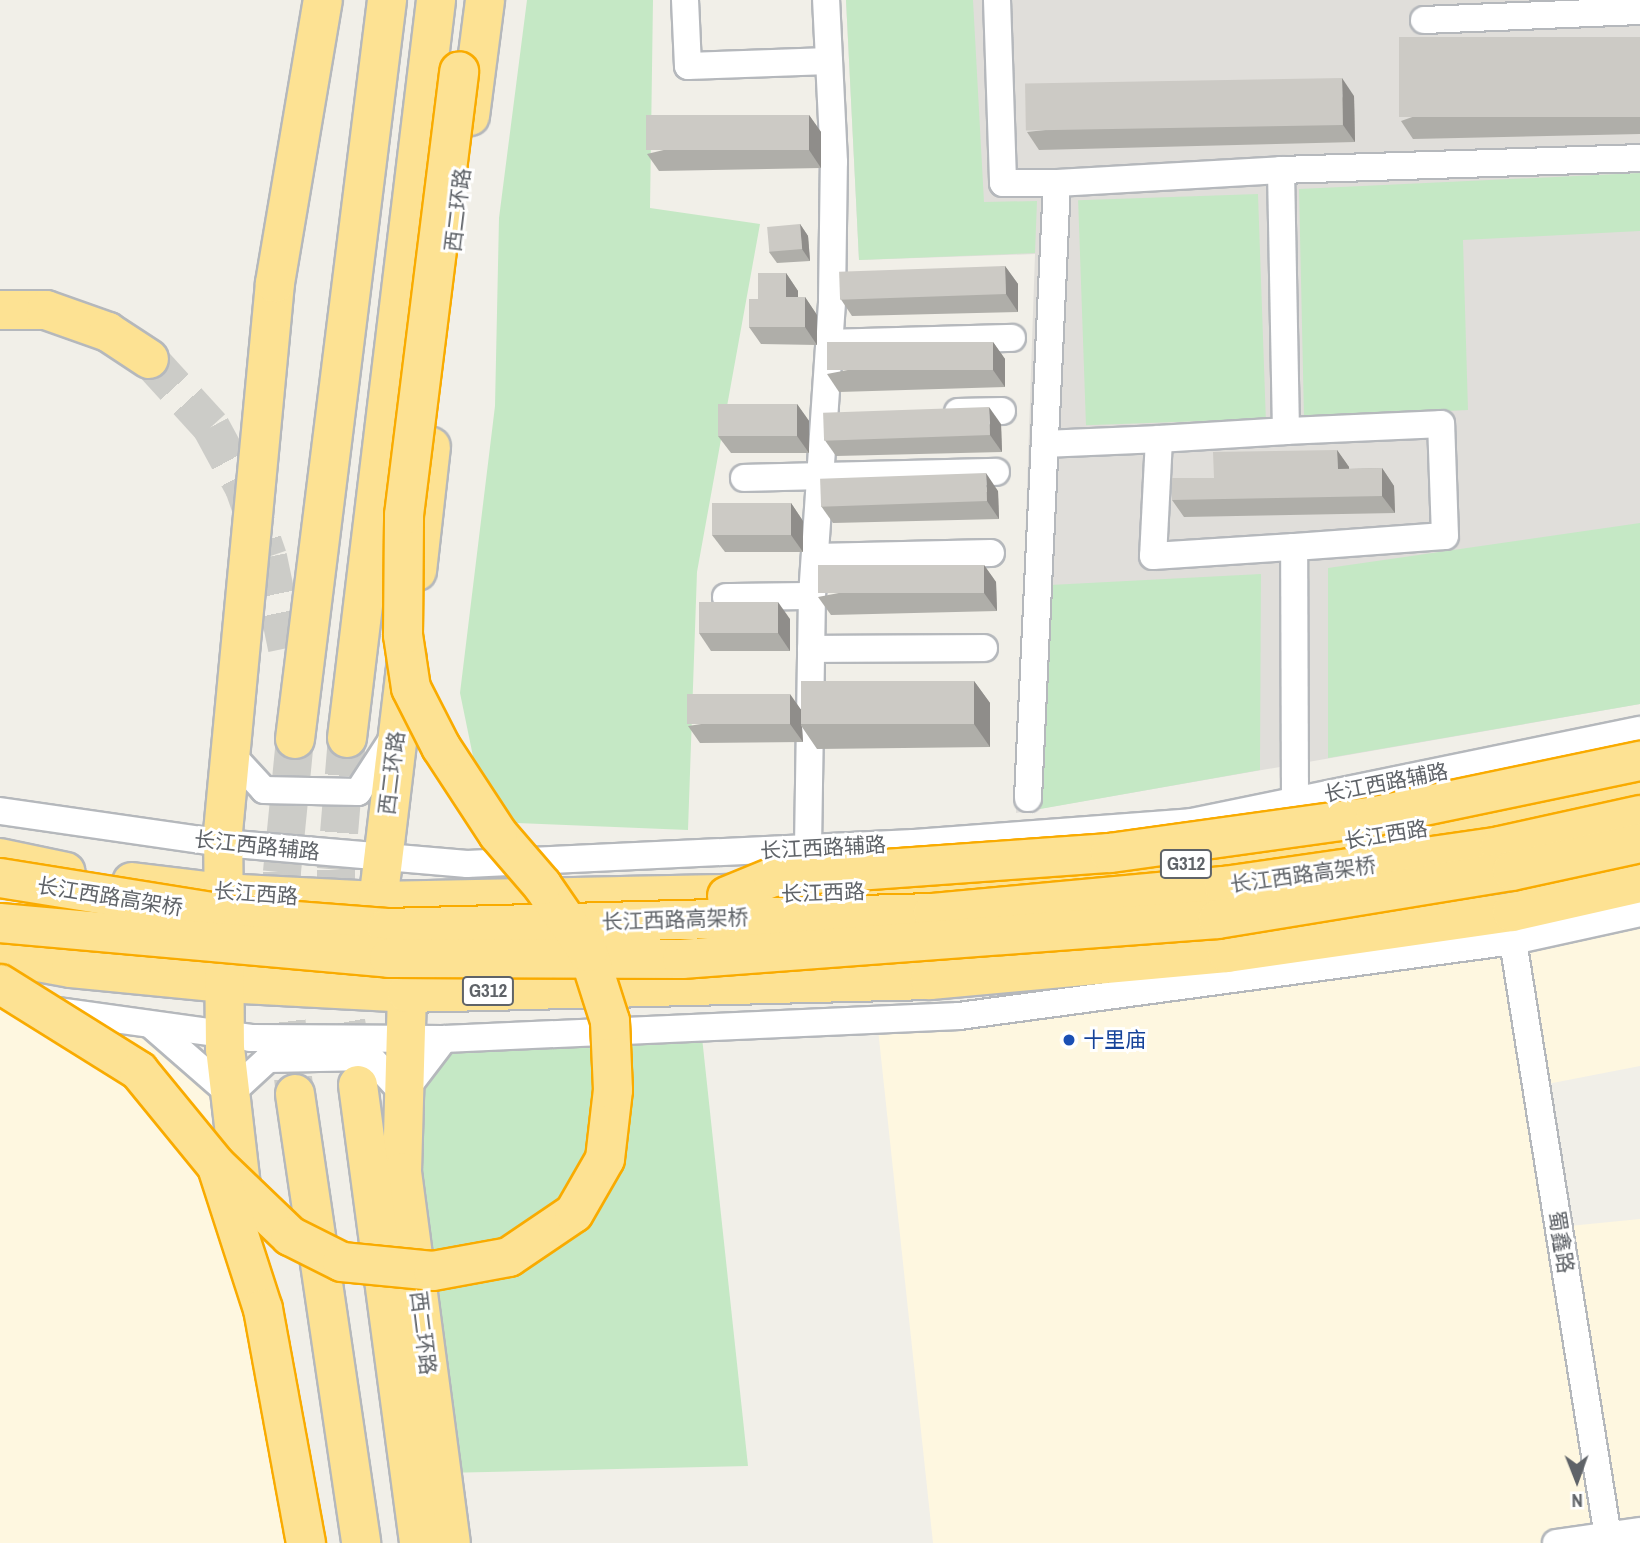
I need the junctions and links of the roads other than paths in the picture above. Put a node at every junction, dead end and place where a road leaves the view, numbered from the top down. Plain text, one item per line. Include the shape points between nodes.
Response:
1 (323, 0) edge
2 (387, 0) edge
3 (436, 0) edge
4 (469, 0) edge
5 (485, 0) edge
6 (685, 0) edge
7 (826, 0) edge
8 (997, 0) edge
9 (1640, 11) edge
10 (1424, 20) dead end
11 (829, 61) junction
12 (1640, 158) edge
13 (1281, 170) junction
14 (1057, 183) junction
15 (0, 310) edge
16 (1012, 338) dead end
17 (830, 343) junction
18 (149, 359) tunnel mouth
19 (1002, 411) dead end
20 (934, 413) edge
21 (813, 414) junction
22 (853, 414) edge
23 (1286, 431) junction
24 (1159, 439) junction
25 (1045, 444) junction
26 (996, 472) dead end
27 (822, 477) junction
28 (744, 478) dead end
29 (1294, 547) junction
30 (990, 553) dead end
31 (816, 557) junction
32 (812, 596) junction
33 (726, 597) dead end
34 (287, 648) tunnel mouth
35 (984, 648) dead end
36 (811, 649) junction
37 (1640, 730) edge
38 (397, 731) junction
39 (347, 738) tunnel mouth
40 (230, 752) junction
41 (1640, 761) edge
42 (1640, 785) edge
43 (1028, 798) dead end
44 (1295, 801) junction
45 (0, 811) edge
46 (1640, 815) edge
47 (223, 843) junction
48 (1640, 843) edge
49 (808, 848) junction
50 (381, 857) junction
51 (0, 858) edge
52 (0, 865) edge
53 (0, 878) edge
54 (1640, 883) edge
55 (52, 889) junction
56 (221, 893) junction
57 (727, 896) junction
58 (1640, 900) edge
59 (378, 901) junction
60 (1640, 912) edge
61 (0, 923) edge
62 (1513, 941) junction
63 (0, 955) edge
64 (224, 983) junction
65 (0, 984) edge
66 (751, 984) junction
67 (408, 993) junction
68 (0, 999) edge
69 (151, 1025) junction
70 (225, 1035) junction
71 (404, 1039) junction
72 (444, 1039) junction
73 (358, 1085) tunnel mouth
74 (403, 1093) junction
75 (230, 1094) junction
76 (295, 1094) tunnel mouth
77 (216, 1164) junction
78 (1640, 1531) edge
79 (1608, 1539) edge
80 (290, 1543) edge
81 (306, 1543) edge
82 (361, 1543) edge
83 (419, 1543) edge
84 (451, 1543) edge
85 (1556, 1543) edge

1 - 40 highway via 275,283
2 - 34 highway via 297,724
3 - 39 highway
4 - 77 highway, bridge via 404,515 403,635 411,688 441,747 498,834 542,885 588,952 610,1021 613,1090 605,1160 575,1213 509,1257 433,1270 342,1262 290,1236
5 - 38 highway, 西二环路
6 - 11 street via 688,66
7 - 11 street
8 - 14 street via 1003,183
9 - 10 street
11 - 17 street via 834,162
12 - 13 street
13 - 14 street
13 - 23 street
14 - 25 street
15 - 18 highway via 46,310 108,332
16 - 17 street
17 - 21 street
19 - 20 street
21 - 22 street
21 - 27 street
23 - 24 street
23 - 29 street via 1441,424 1446,536
24 - 25 street
24 - 29 street via 1153,556
25 - 43 street
26 - 27 street
27 - 28 street
27 - 31 street
29 - 44 street
30 - 31 street
31 - 32 street
32 - 33 street
32 - 36 street
35 - 36 street
36 - 49 street
37 - 44 street, 长江西路辅路
38 - 40 street via 358,792 264,790
38 - 50 highway, 西二环路
40 - 47 highway
41 - 57 highway, bridge via 1376,816 1110,853 773,877
42 - 57 highway, 长江西路 / G312 via 1505,816 1231,859 923,890
44 - 49 street, 长江西路辅路 via 1191,822
45 - 47 street, 长江西路辅路
46 - 55 highway, 长江西路高架桥, bridge via 1500,846 1224,886 933,913 387,928 243,917
47 - 50 street, 长江西路辅路
47 - 56 highway
48 - 61 highway, 长江西路高架桥, bridge via 1512,871 1218,919 682,959 389,958
49 - 50 street, 长江西路辅路 via 467,864
50 - 59 highway, 西二环路
51 - 56 highway, 长江西路 / G312 via 78,875
52 - 55 highway, bridge
53 - 55 highway, 长江西路高架桥, bridge
54 - 66 highway, G312 via 1512,912 1227,953 930,980
56 - 59 highway, 长江西路 / G312
56 - 64 highway
57 - 59 highway, 长江西路 / G312
58 - 66 highway via 1506,929 1202,974 945,996
59 - 67 highway, 西二环路
60 - 62 street
62 - 72 street via 960,1016
62 - 79 street, 蜀鑫路
63 - 64 highway, G312 via 71,968
64 - 67 highway, G312
64 - 70 highway
65 - 77 highway, bridge via 139,1071
66 - 67 highway, G312
67 - 71 highway, 西二环路
68 - 69 street
69 - 70 street
69 - 75 street
70 - 71 street
70 - 75 highway
71 - 72 street
71 - 74 highway, 西二环路
72 - 74 street
73 - 83 highway, 西二环路
74 - 75 street via 370,1057 268,1059
74 - 84 highway, 西二环路 via 402,1172
75 - 80 highway via 259,1343
76 - 82 highway
77 - 81 highway, bridge via 263,1309
78 - 79 street
79 - 85 street

